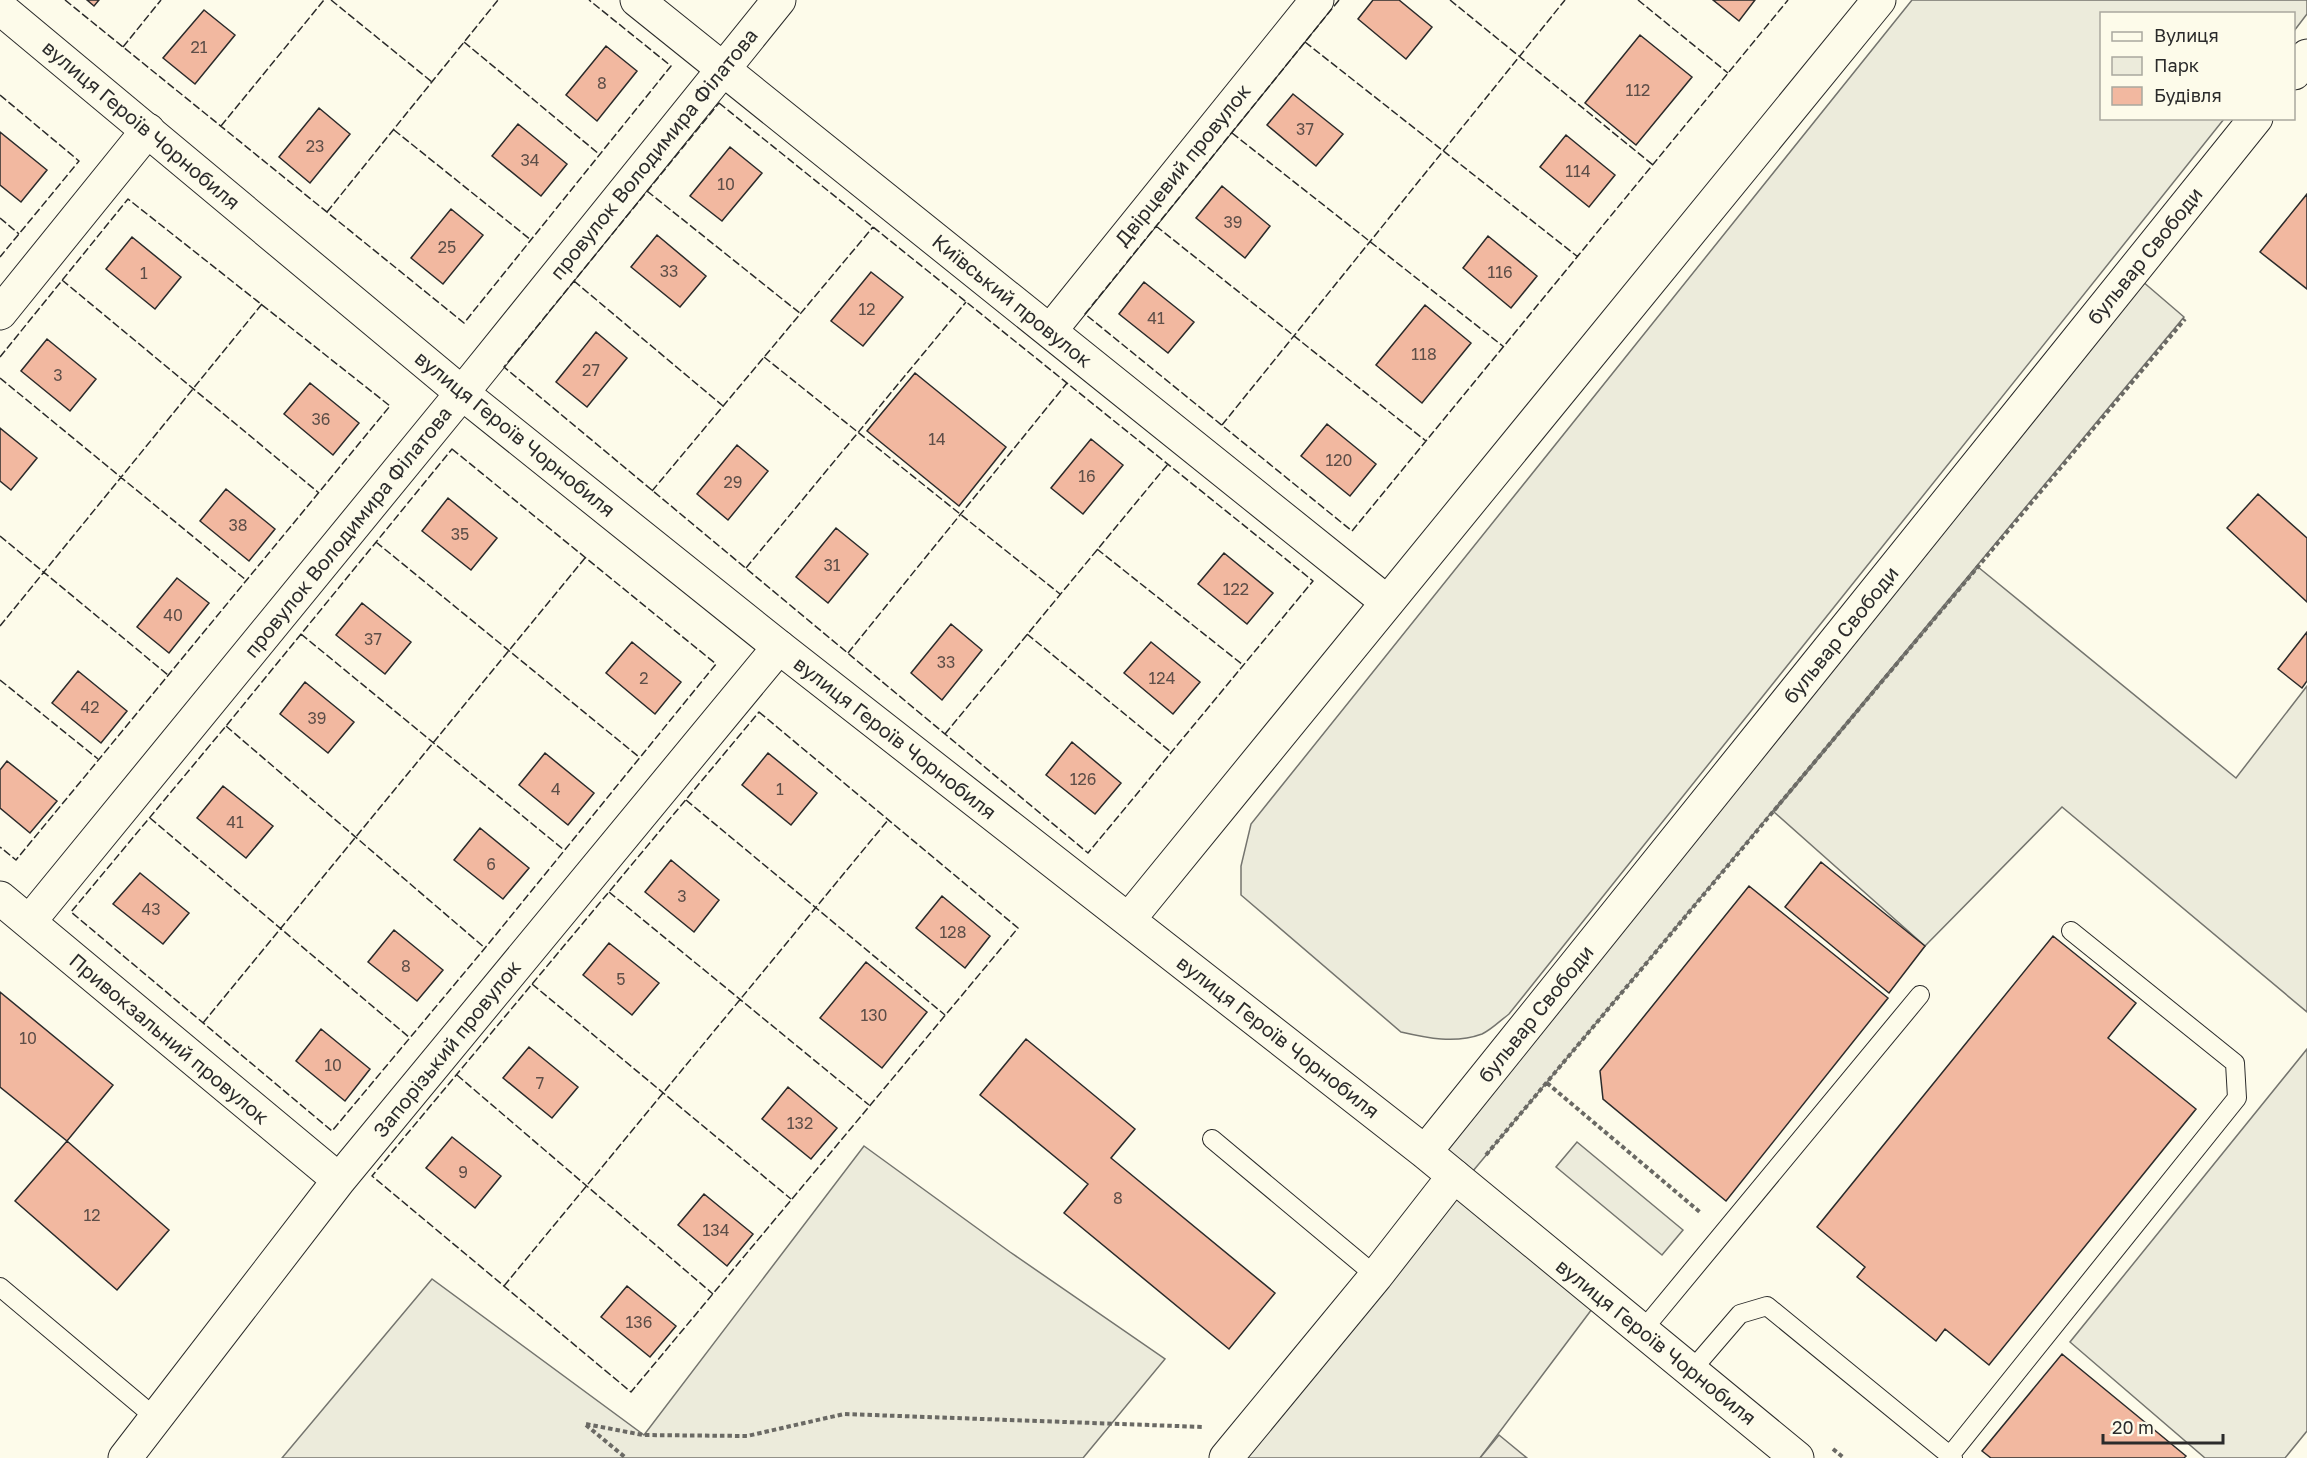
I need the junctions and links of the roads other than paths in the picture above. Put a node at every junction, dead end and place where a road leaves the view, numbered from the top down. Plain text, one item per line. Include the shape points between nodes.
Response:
1 (637, 0) edge
2 (779, 0) edge
3 (1317, 0) edge
4 (1879, 0) edge
5 (0, 8) edge
6 (2307, 56) edge
7 (723, 69) junction
8 (2295, 71) edge
9 (2254, 120) edge
10 (148, 130) junction
11 (0, 313) edge
12 (1050, 331) junction
13 (462, 393) junction
14 (1387, 602) junction
15 (778, 647) junction
16 (0, 898) edge
17 (1129, 919) junction
18 (29, 922) junction
19 (2071, 931) dead end
20 (1920, 995) dead end
21 (1212, 1139) dead end
22 (1425, 1152) junction
23 (339, 1180) junction
24 (1458, 1180) junction
25 (1376, 1276) junction
26 (0, 1287) edge
27 (1642, 1331) junction
28 (1691, 1371) junction
29 (157, 1419) junction
30 (125, 1458) edge
31 (1226, 1458) edge
32 (1797, 1458) edge
33 (1948, 1458) edge
34 (1953, 1458) edge

1 - 7 street, Київський провулок
2 - 7 street, провулок Володимира Філатова
3 - 12 street, Двірцевий провулок
4 - 14 street
5 - 10 street, вулиця Героїв Чорнобиля
6 - 8 street
7 - 12 street, Київський провулок
7 - 13 street, провулок Володимира Філатова
9 - 22 street, бульвар Свободи
10 - 11 street
10 - 13 street, вулиця Героїв Чорнобиля
12 - 14 street, Київський провулок
13 - 15 street, вулиця Героїв Чорнобиля
13 - 18 street, провулок Володимира Філатова
14 - 17 street
15 - 17 street, вулиця Героїв Чорнобиля
15 - 23 street, Запорізький провулок
16 - 18 street, Привокзальний провулок
17 - 22 street, вулиця Героїв Чорнобиля
18 - 23 street, Привокзальний провулок
19 - 33 lane via 2235,1063 2237,1098
20 - 27 lane
21 - 25 lane
22 - 24 street, вулиця Героїв Чорнобиля
23 - 29 street, Запорізький провулок
24 - 25 street
24 - 27 street, вулиця Героїв Чорнобиля
25 - 31 street
26 - 29 lane
27 - 28 street, вулиця Героїв Чорнобиля
28 - 32 street, вулиця Героїв Чорнобиля
28 - 34 lane via 1740,1314 1767,1306
29 - 30 street, Запорізький провулок

